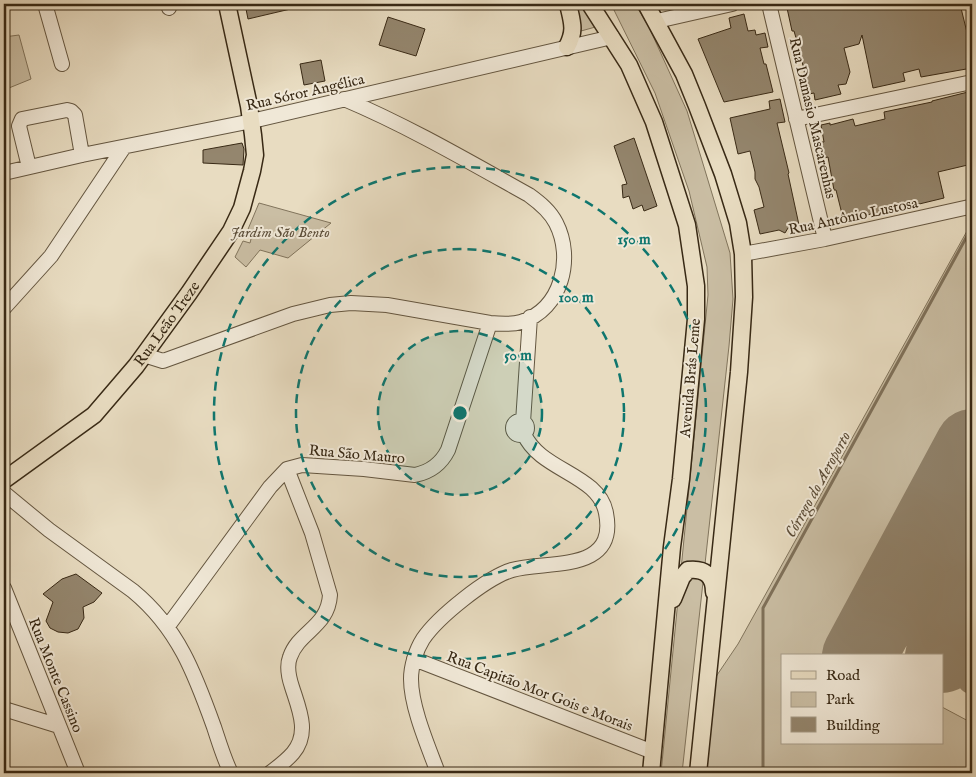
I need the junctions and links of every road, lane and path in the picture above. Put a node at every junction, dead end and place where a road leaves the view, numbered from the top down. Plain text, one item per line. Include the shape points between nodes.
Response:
1 (45, 4) edge
2 (227, 4) edge
3 (568, 4) edge
4 (590, 4) edge
5 (646, 4) edge
6 (732, 4) edge
7 (769, 4) edge
8 (657, 21) junction
9 (612, 37) junction
10 (567, 48) junction
11 (62, 64) dead end
12 (972, 82) edge
13 (344, 99) junction
14 (796, 120) junction
15 (252, 121) junction
16 (124, 147) junction
17 (82, 155) junction
18 (29, 167) junction
19 (4, 173) edge
20 (969, 207) dead end
21 (825, 239) junction
22 (743, 254) junction
23 (4, 308) edge
24 (530, 317) junction
25 (490, 323) junction
26 (144, 355) junction
27 (287, 469) junction
28 (4, 480) edge
29 (4, 493) edge
30 (4, 588) edge
31 (714, 617) junction
32 (665, 625) junction
33 (168, 626) junction
34 (414, 659) junction
35 (4, 709) edge
36 (59, 726) junction
37 (653, 752) junction
38 (78, 773) edge
39 (231, 773) edge
40 (270, 773) edge
41 (438, 773) edge
42 (651, 773) edge
43 (698, 773) edge

1 - 11 street
2 - 15 main road, Rua Leão Treze
3 - 10 main road via 574,27
4 - 9 main road, Avenida Brás Leme
5 - 8 main road
6 - 8 street
7 - 14 street, Rua Damasio Mascarenhas
8 - 22 main road via 684,74 723,174 738,223
9 - 10 street, Rua Sóror Angélica
9 - 32 main road, Avenida Brás Leme via 642,94 667,160 687,225 696,286 696,318
10 - 13 street, Rua Sóror Angélica
12 - 14 street
13 - 15 street, Rua Sóror Angélica
13 - 24 street via 442,146 529,195 549,212 563,244 564,270 553,298 545,308
14 - 21 street, Rua Damasio Mascarenhas
15 - 16 street, Rua Sóror Angélica
15 - 26 main road, Rua Leão Treze via 255,155 242,208 219,250
16 - 17 street, Rua Sóror Angélica
16 - 23 street via 51,256
17 - 18 street, Rua Sóror Angélica
17 - 18 street via 71,111 22,119 19,126
18 - 19 street, Rua Sóror Angélica
20 - 21 street, Rua Antônio Lustosa
21 - 22 street, Rua Antônio Lustosa
22 - 31 main road via 744,297 739,362
24 - 25 street via 515,324
24 - 34 street via 523,428 536,451 591,488 600,498 608,525 605,538 601,546 584,560 512,571 485,584 432,628 419,645
25 - 26 street via 387,305 351,303 293,314 163,361
25 - 27 street, Rua São Mauro via 448,450 434,468 415,475 309,465
26 - 28 main road, Rua Leão Treze via 94,415
27 - 33 street via 270,487
27 - 40 street via 320,560 330,600 323,618 293,649 289,659 289,679 303,730 294,752
29 - 33 street via 138,595
30 - 36 street, Rua Monte Cassino
31 - 32 main road via 714,584 703,572 688,570 678,585
31 - 43 main road
32 - 37 main road, Avenida Brás Leme
33 - 39 street via 198,684
34 - 37 street, Rua Capitão Mor Gois e Morais
34 - 41 street via 413,697
35 - 36 street
36 - 38 street, Rua Monte Cassino
37 - 42 main road, Avenida Brás Leme

